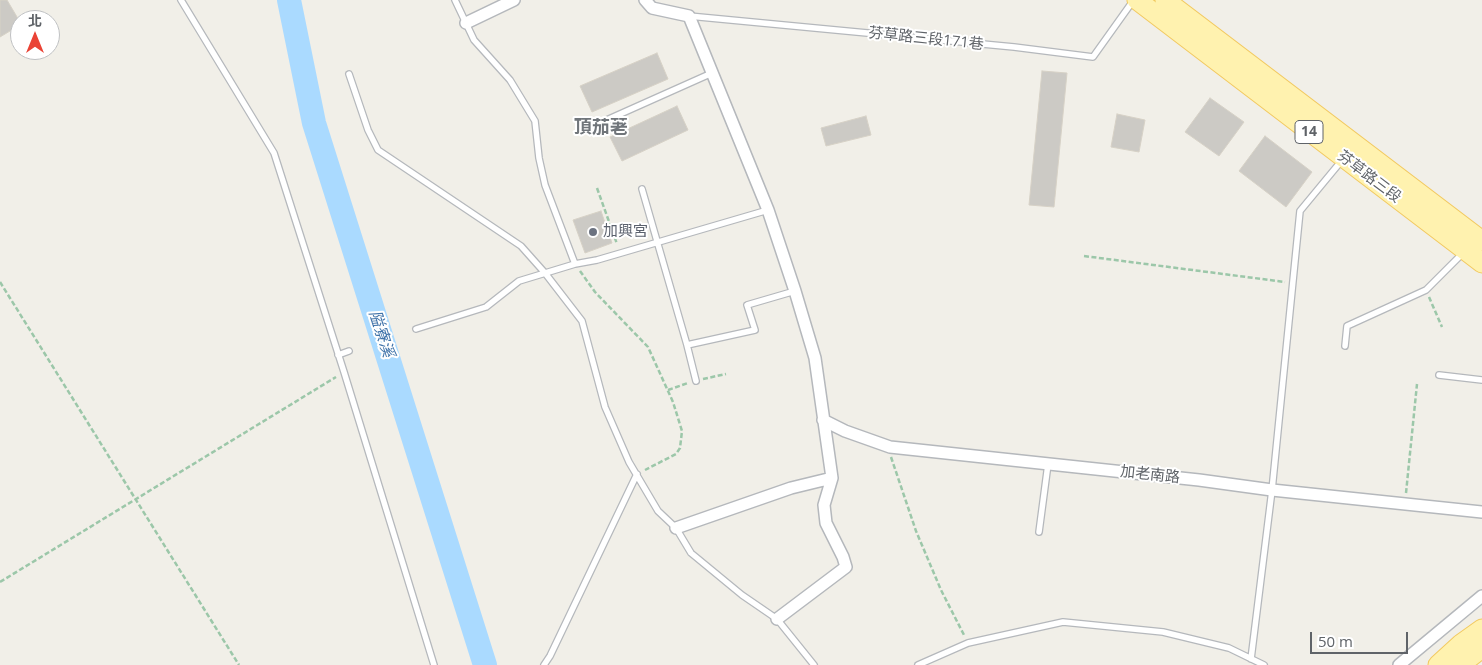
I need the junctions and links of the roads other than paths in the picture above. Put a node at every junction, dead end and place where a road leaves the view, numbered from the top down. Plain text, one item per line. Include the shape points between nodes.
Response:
1 (181, 0) edge
2 (455, 0) edge
3 (514, 0) edge
4 (645, 0) edge
5 (1135, 0) edge
6 (1164, 0) edge
7 (689, 16) junction
8 (466, 23) junction
9 (712, 73) junction
10 (349, 74) dead end
11 (600, 123) dead end
12 (1344, 158) junction
13 (642, 189) dead end
14 (768, 210) junction
15 (1482, 241) edge
16 (657, 242) junction
17 (1466, 251) junction
18 (1482, 263) edge
19 (575, 264) junction
20 (545, 273) junction
21 (795, 291) junction
22 (416, 329) dead end
23 (687, 345) junction
24 (1345, 346) dead end
25 (349, 351) dead end
26 (338, 355) junction
27 (1438, 375) dead end
28 (1482, 380) edge
29 (696, 381) dead end
30 (823, 420) junction
31 (1048, 464) junction
32 (637, 474) junction
33 (832, 478) junction
34 (1272, 490) junction
35 (1482, 512) edge
36 (676, 528) junction
37 (1039, 532) dead end
38 (1482, 596) edge
39 (777, 619) junction
40 (1482, 629) edge
41 (1482, 648) edge
42 (1251, 659) junction
43 (434, 665) edge
44 (544, 665) edge
45 (814, 665) edge
46 (918, 665) edge
47 (1264, 665) edge
48 (1400, 665) edge
49 (1438, 665) edge
50 (1460, 665) edge

1 - 26 lane via 274,153
2 - 8 lane
3 - 8 street
4 - 7 street via 652,8
5 - 7 lane, 芬草路三段171巷 via 1093,57
5 - 12 main road, 芬草路三段 / 14
6 - 15 main road, 芬草路三段 / 14
7 - 9 street
8 - 19 lane via 474,40 510,80 536,121 545,185
9 - 11 lane
9 - 14 street
10 - 20 lane via 378,150 521,246
12 - 17 main road, 芬草路三段 / 14
12 - 34 lane via 1300,212
13 - 16 lane
14 - 16 lane
14 - 21 street
16 - 19 lane
16 - 23 lane
17 - 18 main road, 芬草路三段 / 14
17 - 24 lane via 1426,290 1346,326
19 - 20 lane
20 - 22 lane via 520,281 486,307
20 - 32 lane via 582,321 605,407
21 - 23 lane via 747,306 755,330
21 - 30 street via 815,358
23 - 29 lane
25 - 26 lane
26 - 43 lane
27 - 28 lane
30 - 31 street, 加老南路 via 890,447
30 - 33 street
31 - 34 street, 加老南路
31 - 37 lane
32 - 36 lane via 658,511
32 - 44 lane
33 - 36 street via 791,488
33 - 39 street via 824,505 826,523 846,567
34 - 35 street, 加老南路
34 - 42 lane
36 - 39 lane via 691,553
38 - 48 street
39 - 45 lane
40 - 49 main road
41 - 50 main road
42 - 46 lane via 1229,648 1163,632 1063,622 968,643
42 - 47 lane

